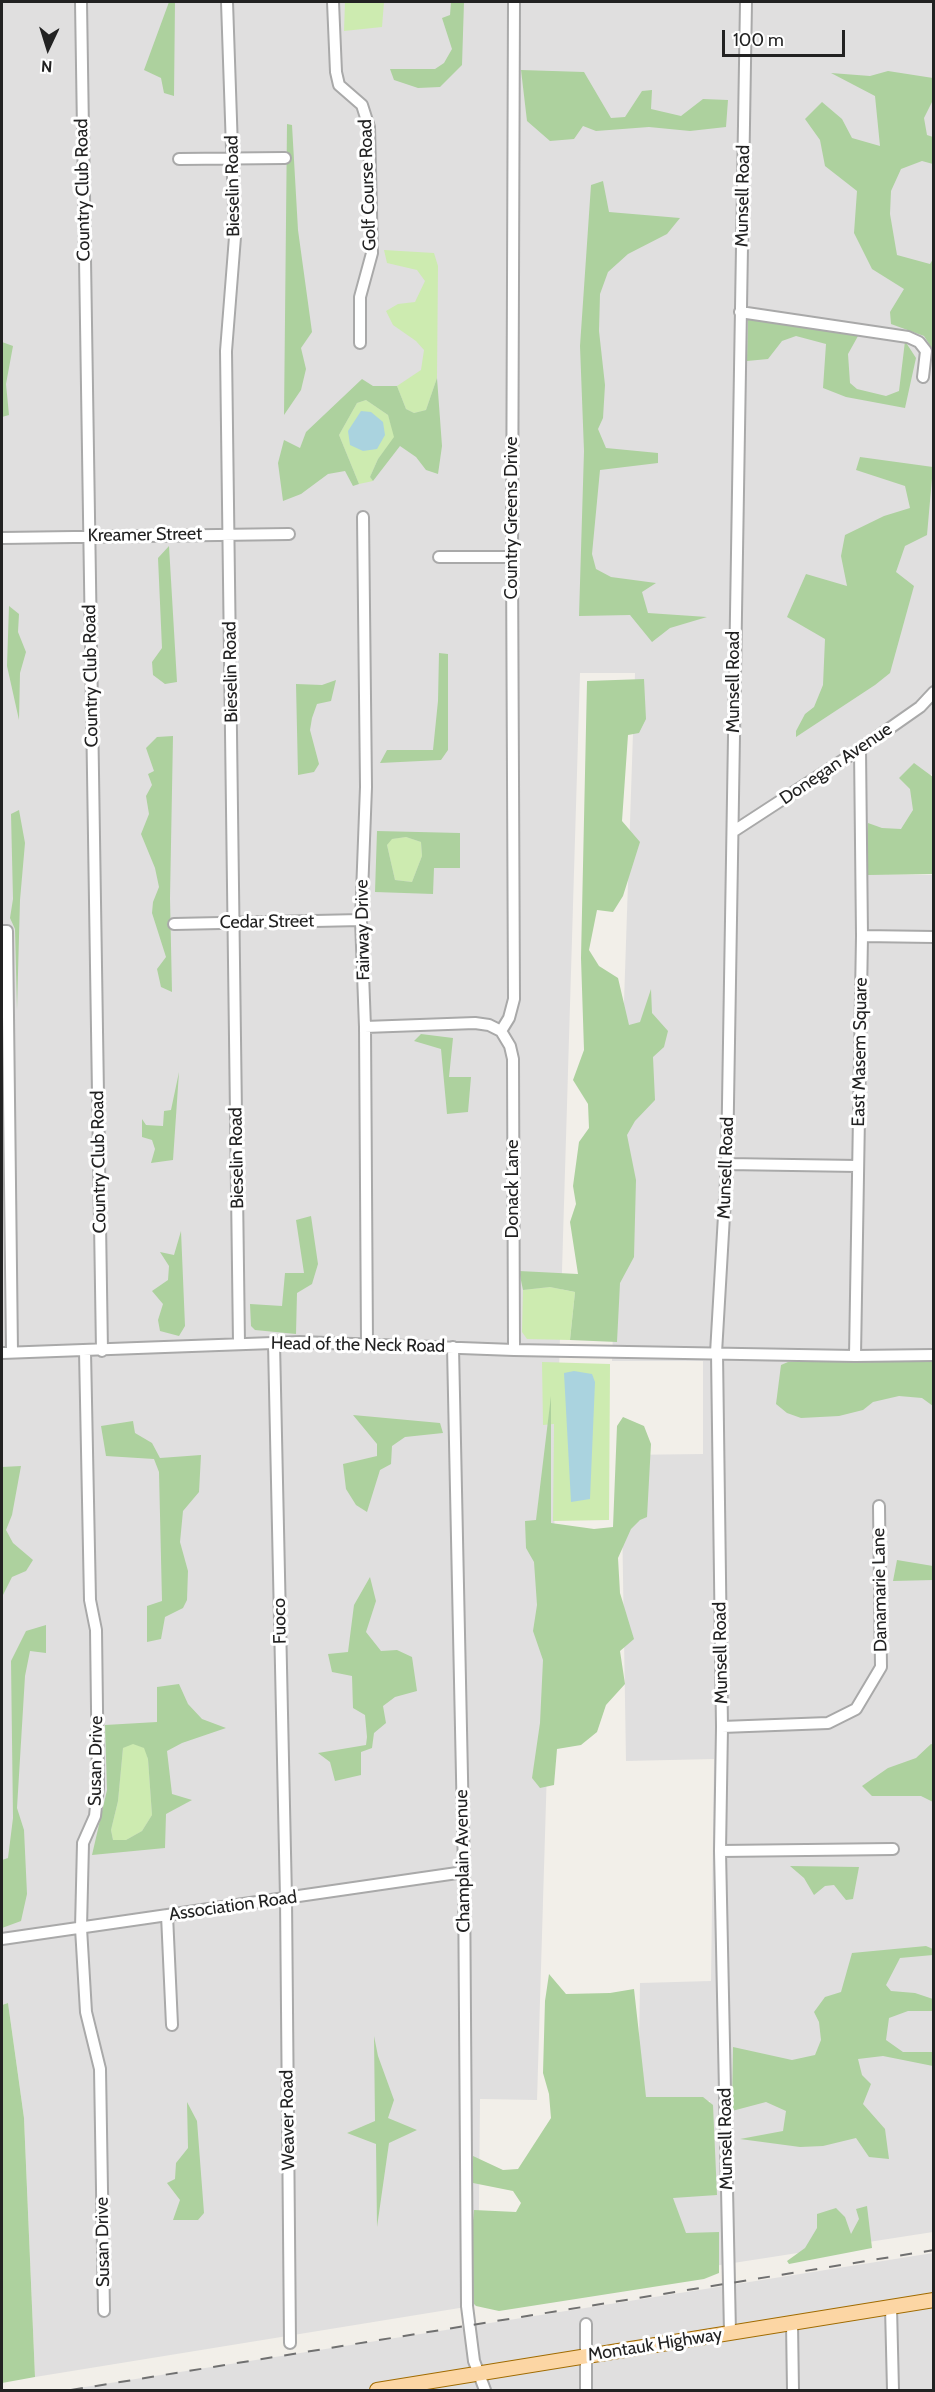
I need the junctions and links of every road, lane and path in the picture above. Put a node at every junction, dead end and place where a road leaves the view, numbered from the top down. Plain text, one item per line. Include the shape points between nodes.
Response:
1 (81, 2) edge
2 (227, 2) edge
3 (333, 2) edge
4 (514, 2) edge
5 (746, 2) edge
6 (285, 158) dead end
7 (179, 159) dead end
8 (233, 159) junction
9 (740, 312) junction
10 (360, 343) dead end
11 (923, 377) dead end
12 (363, 517) dead end
13 (228, 534) junction
14 (289, 534) dead end
15 (89, 536) junction
16 (2, 538) edge
17 (439, 557) dead end
18 (512, 557) junction
19 (933, 692) edge
20 (860, 749) junction
21 (734, 831) junction
22 (361, 920) junction
23 (234, 922) junction
24 (174, 924) dead end
25 (2, 931) edge
26 (862, 936) junction
27 (933, 937) edge
28 (365, 1027) junction
29 (501, 1031) junction
30 (727, 1164) junction
31 (858, 1166) junction
32 (239, 1343) junction
33 (274, 1343) junction
34 (367, 1344) junction
35 (453, 1347) junction
36 (514, 1350) junction
37 (102, 1351) junction
38 (7, 1352) edge
39 (85, 1352) junction
40 (716, 1353) junction
41 (933, 1355) edge
42 (855, 1356) junction
43 (879, 1506) dead end
44 (722, 1726) junction
45 (893, 1849) dead end
46 (720, 1851) junction
47 (464, 1872) junction
48 (286, 1898) junction
49 (167, 1915) junction
50 (81, 1928) junction
51 (2, 1939) edge
52 (172, 2025) dead end
53 (933, 2300) edge
54 (891, 2307) junction
55 (104, 2311) dead end
56 (792, 2323) junction
57 (586, 2324) dead end
58 (730, 2333) junction
59 (290, 2343) dead end
60 (586, 2356) junction
61 (479, 2374) junction
62 (381, 2390) edge
63 (485, 2391) edge
64 (586, 2391) edge
65 (792, 2391) edge
66 (893, 2391) edge

1 - 15 street, Country Club Road
2 - 8 street, Bieselin Road
3 - 10 street, Golf Course Road via 339,85 362,105 369,127 372,253 360,297
4 - 18 street, Country Greens Drive
5 - 9 street, Munsell Road
6 - 8 street
7 - 8 street
8 - 13 street, Bieselin Road via 234,237 226,351
9 - 11 street via 908,337 926,351
9 - 21 street, Munsell Road
12 - 22 street, Fairway Drive via 366,787
13 - 14 street, Kreamer Street
13 - 15 street, Kreamer Street
13 - 23 street, Bieselin Road
15 - 16 street, Kreamer Street
15 - 37 street, Country Club Road
17 - 18 street
18 - 29 street, Country Greens Drive via 514,999
19 - 20 street, Donegan Avenue via 920,707
20 - 21 street, Donegan Avenue
20 - 26 street, East Masem Square
21 - 30 street, Munsell Road
22 - 23 street, Cedar Street
22 - 28 street, Fairway Drive
23 - 24 street, Cedar Street
23 - 32 street, Bieselin Road
25 - 38 street via 7,931
26 - 27 street
26 - 31 street, East Masem Square
28 - 29 street via 476,1023
28 - 34 street, Fairway Drive
29 - 36 street, Donack Lane via 513,1059
30 - 31 street
30 - 40 street, Munsell Road
31 - 42 street, East Masem Square
32 - 33 street, Head of the Neck Road
32 - 37 street, Head of the Neck Road
33 - 34 street, Head of the Neck Road
33 - 48 street, Fuoco
34 - 35 street, Head of the Neck Road
35 - 36 street, Head of the Neck Road
35 - 47 street, Champlain Avenue
36 - 40 street, Head of the Neck Road
37 - 39 street, Head of the Neck Road
38 - 39 street, Head of the Neck Road
39 - 50 street, Susan Drive via 98,1787 95,1816 83,1843
40 - 42 street, Head of the Neck Road
40 - 44 street, Munsell Road
41 - 42 street, Head of the Neck Road
43 - 44 street, Danamarie Lane via 881,1668 856,1710 828,1723
44 - 46 street, Munsell Road
45 - 46 street
46 - 58 street, Munsell Road
47 - 48 street, Association Road
47 - 61 street, Champlain Avenue via 467,2306
48 - 49 street, Association Road
48 - 59 street, Weaver Road
49 - 50 street, Association Road
49 - 52 street
50 - 51 street, Association Road
50 - 55 street, Susan Drive via 86,2012 100,2068
53 - 54 main road, Montauk Highway
54 - 56 main road, Montauk Highway
54 - 66 street
56 - 58 main road, Montauk Highway
56 - 65 street
57 - 60 street
58 - 60 main road, Montauk Highway
60 - 61 main road, Montauk Highway
60 - 64 street
61 - 62 main road, Montauk Highway
61 - 63 street, Champlain Avenue

